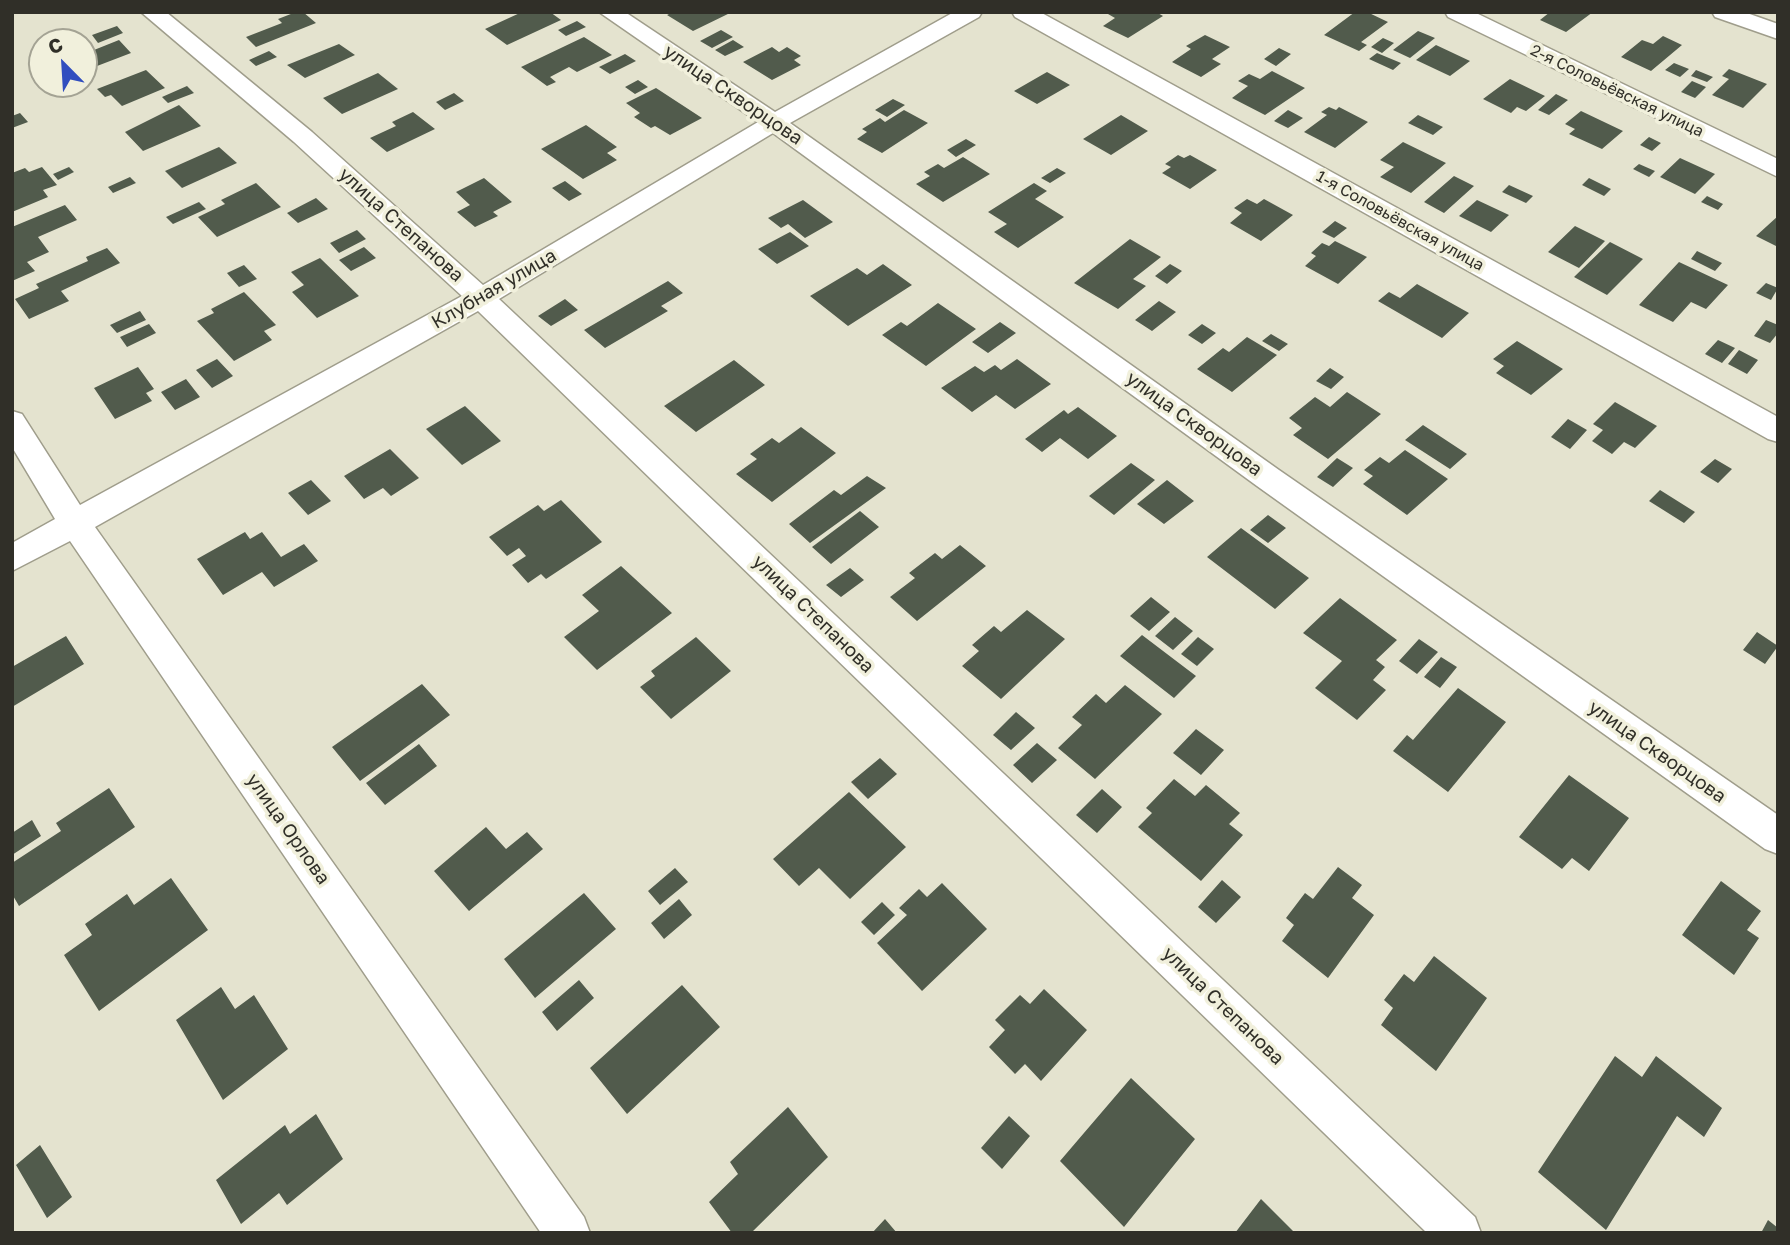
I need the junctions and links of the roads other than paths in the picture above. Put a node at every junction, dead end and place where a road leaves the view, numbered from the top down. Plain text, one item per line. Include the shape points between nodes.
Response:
1 (152, 12) edge
2 (610, 12) edge
3 (971, 12) edge
4 (1023, 12) edge
5 (1456, 12) edge
6 (1723, 12) edge
7 (1778, 32) edge
8 (774, 122) junction
9 (1778, 169) edge
10 (481, 298) junction
11 (12, 422) edge
12 (1778, 430) edge
13 (75, 524) junction
14 (12, 558) edge
15 (1778, 837) edge
16 (568, 1233) edge
17 (1459, 1233) edge

1 - 10 street, улица Степанова via 303,136
2 - 8 street, улица Скворцова
3 - 8 street, Клубная улица
4 - 12 street, 1-я Соловьёвская улица
5 - 9 street, 2-я Соловьёвская улица
6 - 7 street
8 - 10 street, Клубная улица
8 - 15 street, улица Скворцова
10 - 13 street, Клубная улица
10 - 17 street, улица Степанова
11 - 13 street, улица Орлова
13 - 14 street, Клубная улица
13 - 16 street, улица Орлова

